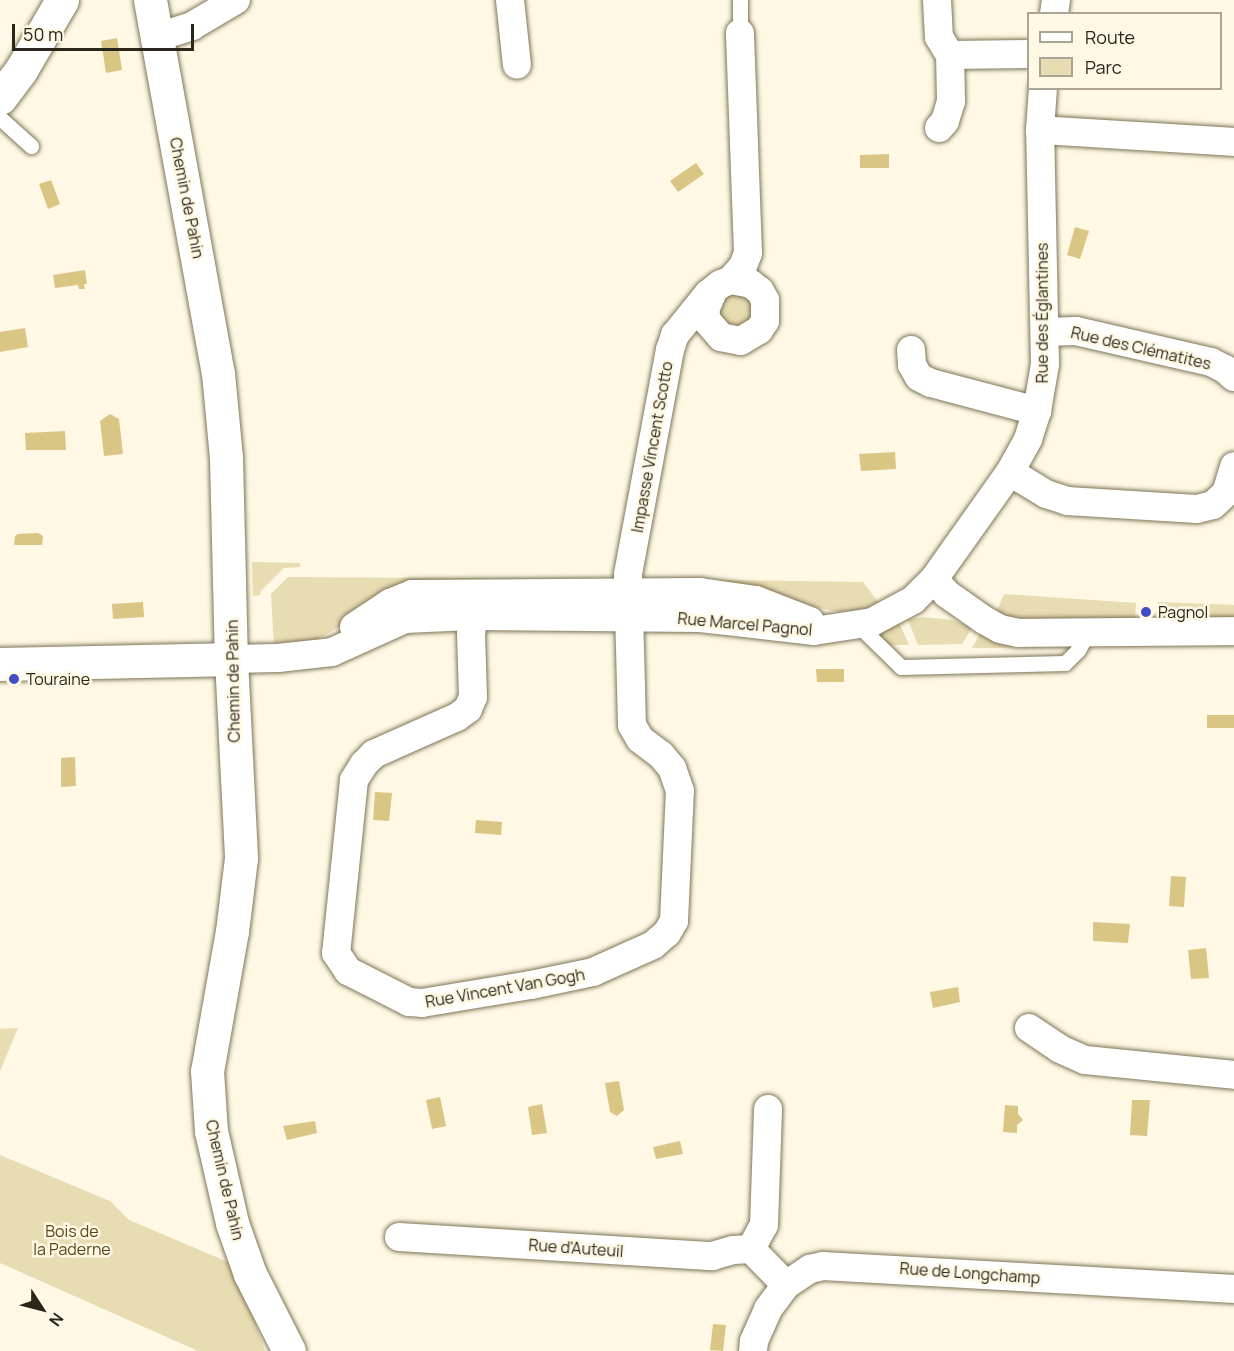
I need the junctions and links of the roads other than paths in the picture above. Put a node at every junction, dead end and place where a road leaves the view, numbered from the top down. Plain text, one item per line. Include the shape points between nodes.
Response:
1 (62, 0) edge
2 (150, 0) edge
3 (236, 0) edge
4 (510, 0) edge
5 (740, 0) edge
6 (937, 0) edge
7 (740, 33) joint
8 (157, 37) junction
9 (1027, 54) edge
10 (950, 55) junction
11 (518, 65) dead end
12 (1043, 90) edge
13 (0, 98) edge
14 (0, 118) edge
15 (939, 128) dead end
16 (1040, 130) junction
17 (1234, 142) edge
18 (32, 146) dead end
19 (1045, 332) junction
20 (911, 350) dead end
21 (1234, 377) edge
22 (1037, 411) junction
23 (1234, 466) edge
24 (1010, 472) junction
25 (934, 579) junction
26 (474, 605) junction
27 (628, 606) junction
28 (848, 626) junction
29 (1234, 631) edge
30 (1087, 634) junction
31 (231, 659) junction
32 (0, 664) edge
33 (1029, 1028) dead end
34 (1234, 1075) edge
35 (768, 1109) dead end
36 (399, 1237) dead end
37 (751, 1249) junction
38 (786, 1285) junction
39 (1234, 1289) edge
40 (289, 1351) edge
41 (753, 1351) edge

1 - 13 main road
2 - 8 main road, Chemin de Pahin
3 - 8 street via 192,26
4 - 11 street
5 - 7 lane, Impasse Vincent Scotto
6 - 10 street via 939,37
7 - 27 street, Impasse Vincent Scotto via 748,253 743,266 690,315 672,341 628,574
8 - 31 main road, Chemin de Pahin via 218,373 226,458
9 - 10 street
10 - 15 street via 951,101
12 - 16 street, Rue des Églantines
14 - 18 lane
16 - 17 street
16 - 19 street, Rue des Églantines
19 - 21 street, Rue des Clématites via 1076,330 1218,365
19 - 22 street, Rue des Églantines
20 - 22 street via 912,365 920,377 932,383
22 - 24 street, Rue des Églantines via 1028,439
23 - 24 street via 1226,493 1213,505 1197,509 1067,501 1046,494
24 - 25 street, Rue des Églantines
25 - 28 street via 897,610 872,622
25 - 30 street via 946,594 1000,629
26 - 27 street
26 - 27 street, Rue Vincent Van Gogh via 473,697 468,709 374,754 354,780 336,953 348,971 409,1002 422,1003 593,972 653,945 670,927 676,912 680,791 672,768 640,739 632,725
26 - 31 street via 412,594 390,603 312,655
27 - 28 street via 700,592 756,600
28 - 30 lane via 901,667 1065,663
29 - 30 street
31 - 32 main road
31 - 40 main road, Chemin de Pahin via 241,858 207,1071 212,1131 232,1223 250,1274
33 - 34 street via 1085,1060
35 - 37 street via 764,1225
36 - 37 street, Rue d'Auteuil via 712,1256
37 - 38 street
38 - 39 street, Rue de Longchamp via 810,1269 835,1265
38 - 41 street, Rue de Longchamp via 761,1324

